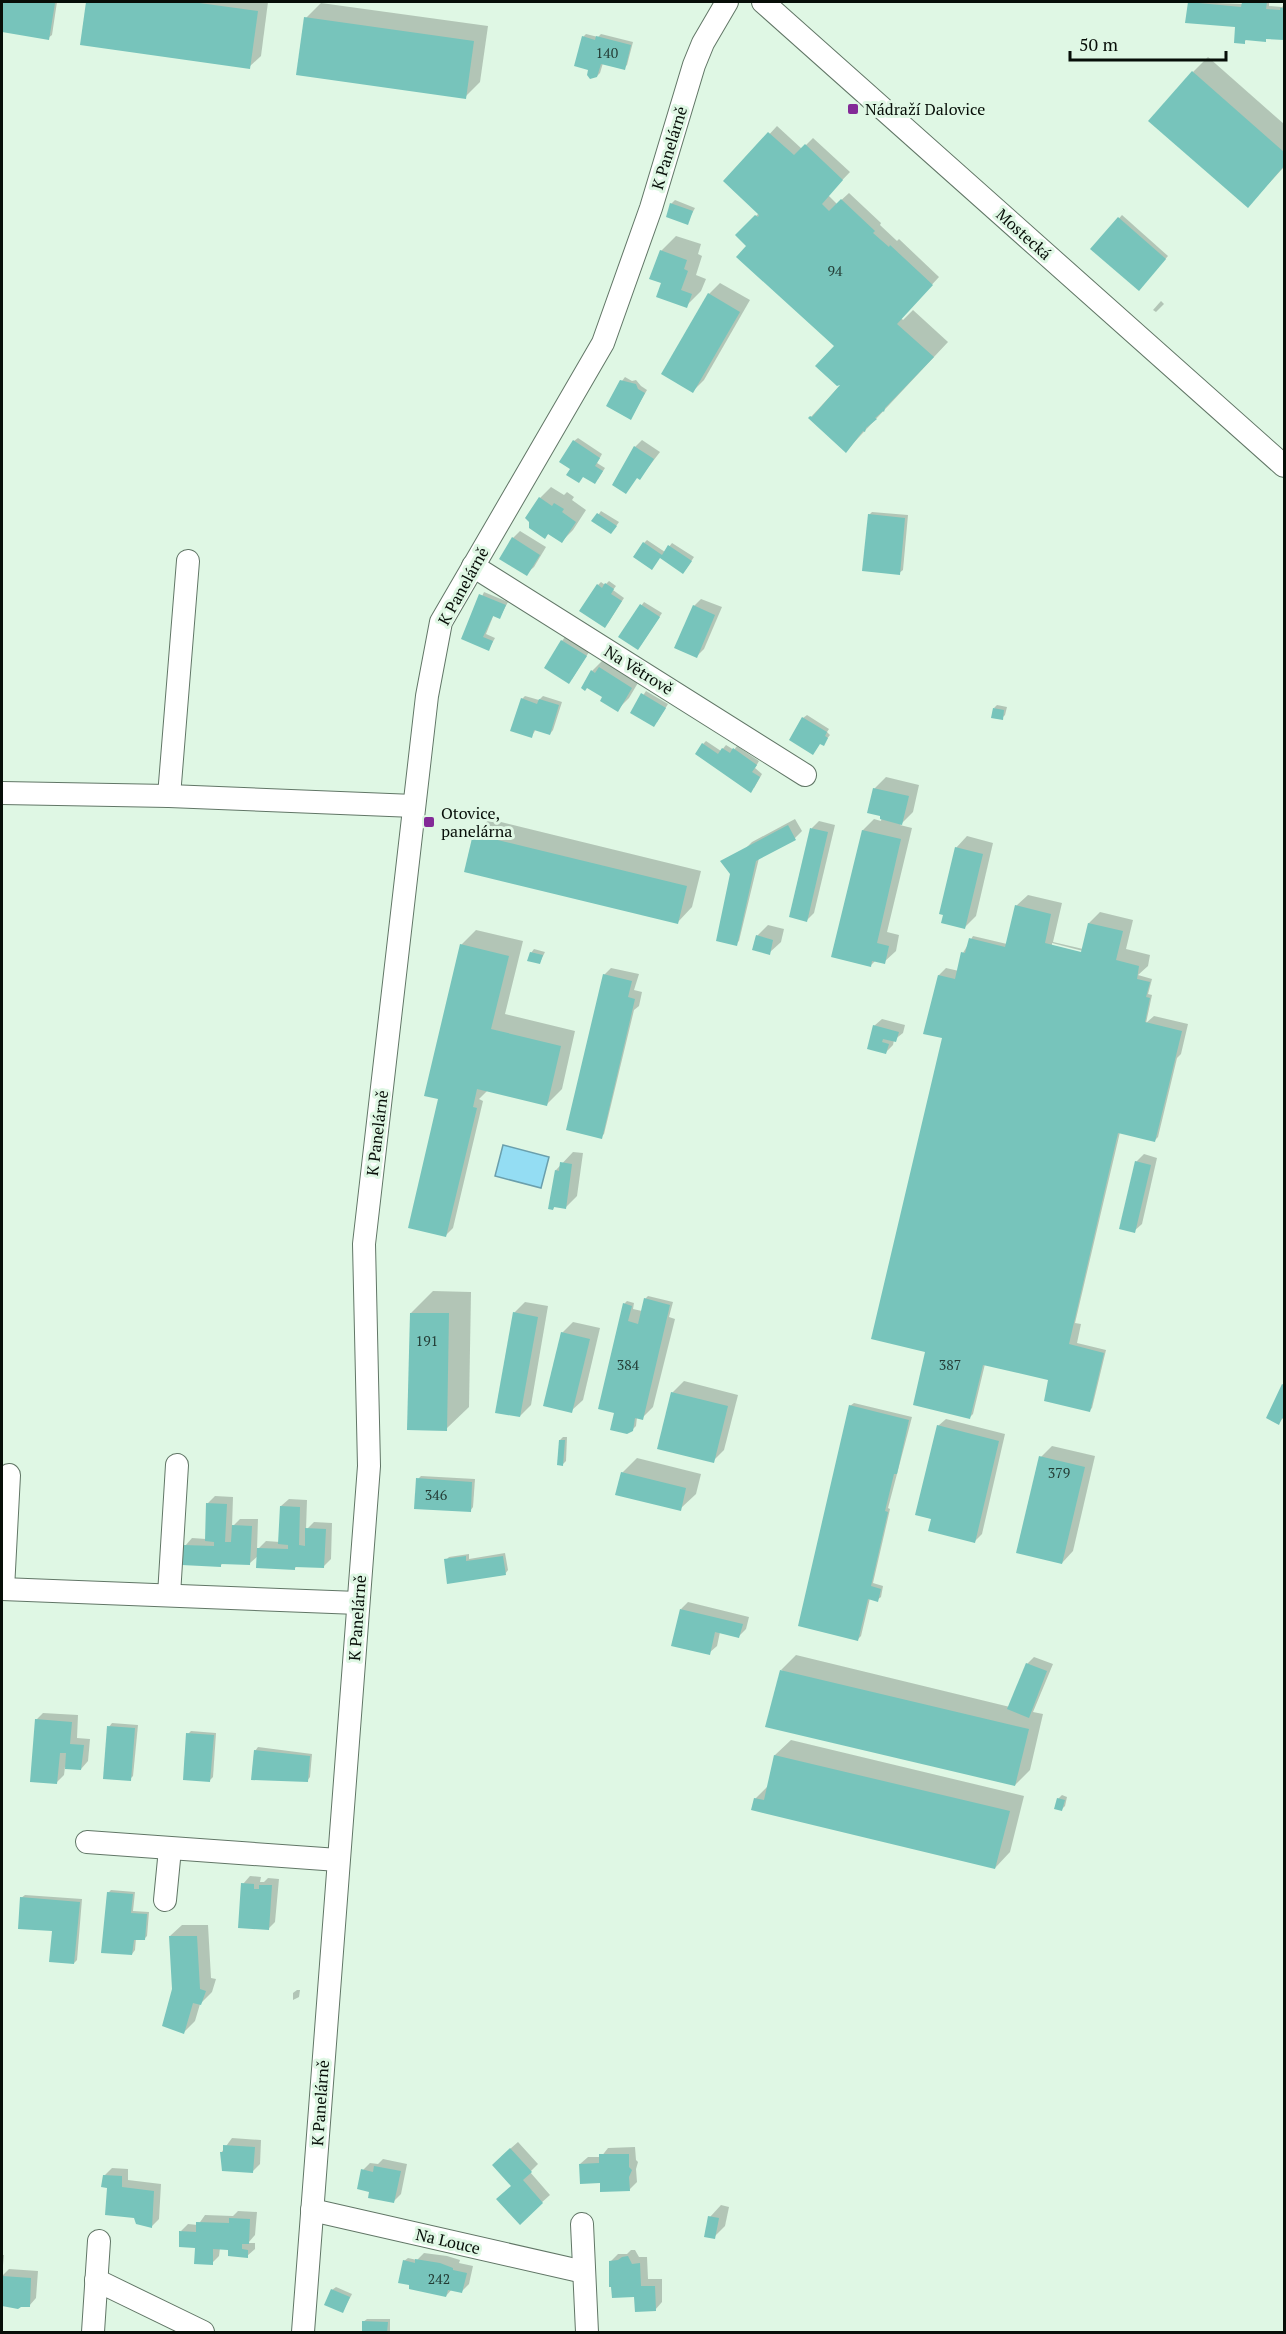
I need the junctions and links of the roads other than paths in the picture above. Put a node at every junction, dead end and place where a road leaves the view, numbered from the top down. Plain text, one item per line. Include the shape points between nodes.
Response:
1 (727, 2) edge
2 (763, 2) edge
3 (1284, 466) edge
4 (188, 561) dead end
5 (473, 566) junction
6 (805, 775) dead end
7 (2, 793) edge
8 (169, 796) junction
9 (414, 806) junction
10 (177, 1465) dead end
11 (9, 1475) dead end
12 (2, 1589) edge
13 (169, 1595) junction
14 (358, 1603) junction
15 (87, 1842) dead end
16 (170, 1849) junction
17 (338, 1860) junction
18 (165, 1900) dead end
19 (312, 2210) junction
20 (582, 2224) dead end
21 (99, 2241) dead end
22 (584, 2272) junction
23 (96, 2280) junction
24 (93, 2332) edge
25 (203, 2332) edge
26 (303, 2332) edge
27 (587, 2332) edge

1 - 5 street, K Panelárně via 694,65 651,208 603,343
2 - 3 street, Mostecká
4 - 8 street
5 - 6 street, Na Větrově
5 - 9 street, K Panelárně via 441,622 427,696
7 - 8 street
8 - 9 street
9 - 14 street, K Panelárně via 364,1244 369,1466
10 - 13 street
11 - 12 street
12 - 13 street
13 - 14 street
14 - 17 street, K Panelárně
15 - 16 street
16 - 17 street
16 - 18 street
17 - 19 street, K Panelárně
19 - 22 street, Na Louce
19 - 26 street, K Panelárně
20 - 22 street
21 - 23 street
22 - 27 street
23 - 24 street
23 - 25 street

